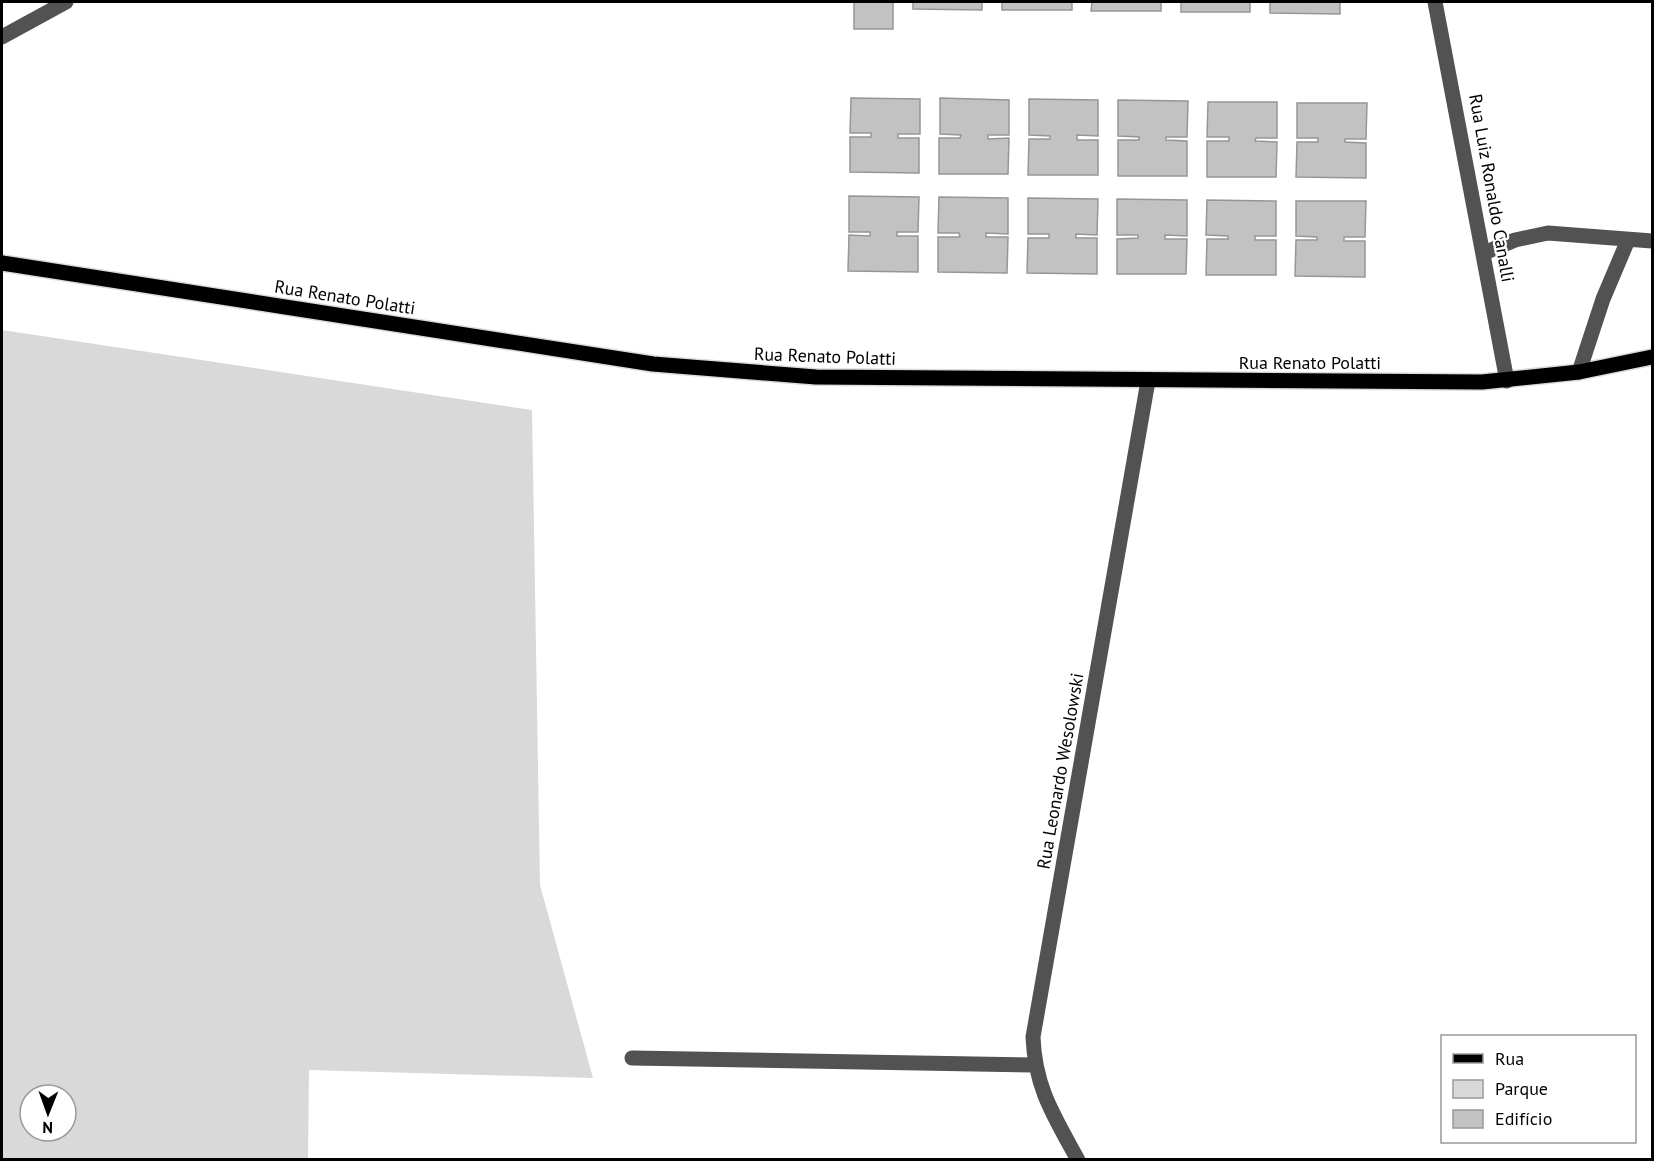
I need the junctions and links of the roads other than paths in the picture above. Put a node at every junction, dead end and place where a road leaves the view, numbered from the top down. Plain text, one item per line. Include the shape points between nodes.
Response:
1 (66, 2) edge
2 (1436, 2) edge
3 (2, 37) edge
4 (1628, 240) junction
5 (1653, 241) edge
6 (1484, 253) junction
7 (2, 264) edge
8 (1653, 357) edge
9 (1579, 372) junction
10 (1148, 381) junction
11 (1507, 381) junction
12 (632, 1058) dead end
13 (1034, 1065) junction
14 (1078, 1160) edge

1 - 3 street
2 - 6 street, Rua Luiz Ronaldo Canalli
4 - 5 street
4 - 6 street via 1548,233 1515,240
4 - 9 street via 1603,298
6 - 11 street, Rua Luiz Ronaldo Canalli
7 - 10 main road, Rua Renato Polatti via 704,370 816,377
8 - 9 main road, Rua Renato Polatti
9 - 11 main road, Rua Renato Polatti
10 - 11 main road, Rua Renato Polatti
10 - 13 street, Rua Leonardo Wesolowski via 1037,1010
12 - 13 street
13 - 14 street, Rua Leonardo Wesolowski via 1052,1113

